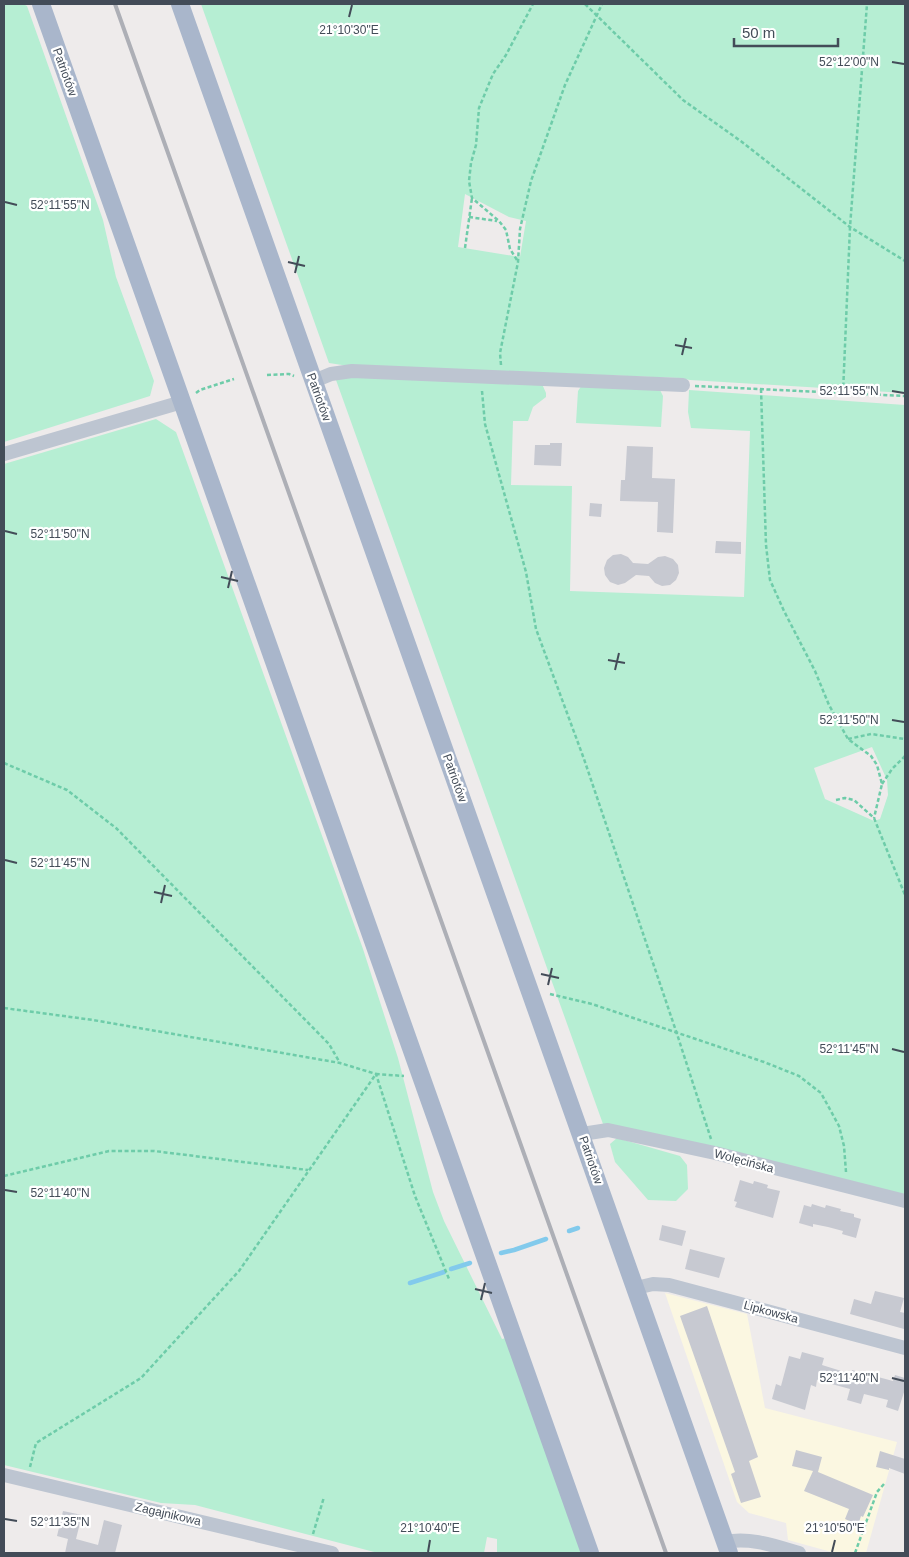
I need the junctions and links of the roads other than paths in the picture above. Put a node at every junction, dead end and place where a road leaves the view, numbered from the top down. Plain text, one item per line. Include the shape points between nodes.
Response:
1 (41, 4) edge
2 (180, 4) edge
3 (314, 381) junction
4 (683, 386) road end
5 (182, 402) junction
6 (4, 454) edge
7 (582, 1134) junction
8 (905, 1201) edge
9 (636, 1288) junction
10 (905, 1348) edge
11 (4, 1475) edge
12 (286, 1548) edge
13 (727, 1548) edge
14 (332, 1553) edge
15 (590, 1553) edge
16 (799, 1553) edge

1 - 5 main road, Patriotów
2 - 3 main road, Patriotów
3 - 4 street via 352,370
3 - 7 main road, Patriotów
5 - 6 street
5 - 15 main road, Patriotów
7 - 8 street, Wolęcińska via 608,1130 715,1153
7 - 9 main road, Patriotów
9 - 10 street, Lipkowska via 652,1284 669,1285
9 - 13 main road, Patriotów
11 - 12 street, Zagajnikowa
12 - 14 street, Zagajnikowa
13 - 16 street via 737,1540 748,1540

